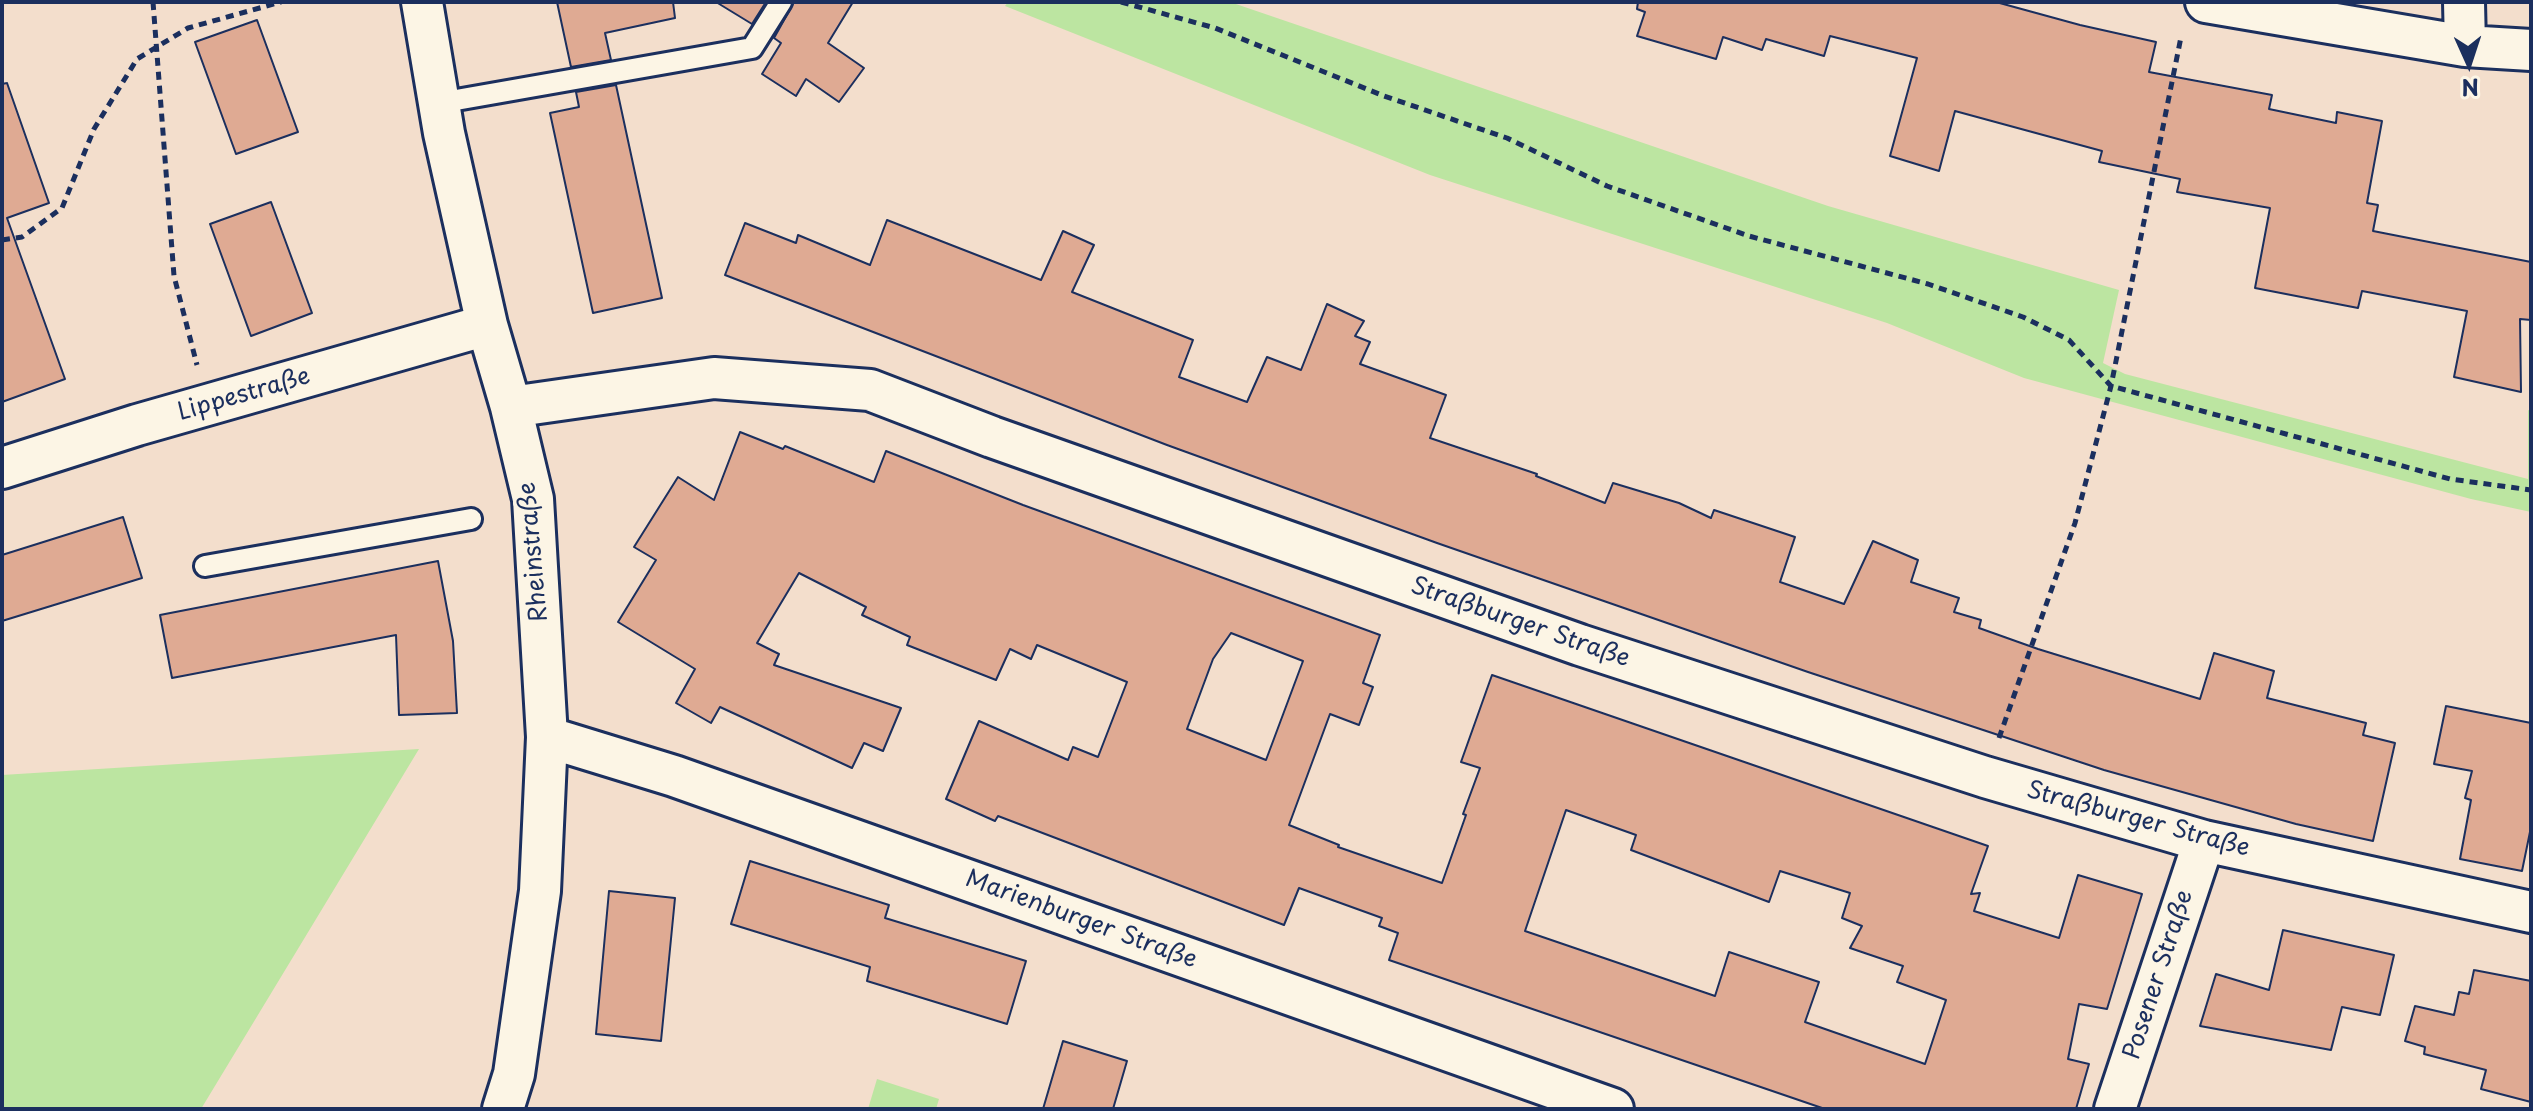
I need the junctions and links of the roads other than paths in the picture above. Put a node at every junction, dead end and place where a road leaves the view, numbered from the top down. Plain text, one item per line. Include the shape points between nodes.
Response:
1 (422, 2) edge
2 (781, 2) edge
3 (2464, 2) edge
4 (2194, 17) edge
5 (2465, 46) junction
6 (2531, 50) edge
7 (439, 103) junction
8 (487, 325) junction
9 (511, 407) junction
10 (2, 468) edge
11 (471, 519) dead end
12 (205, 566) dead end
13 (547, 737) junction
14 (2204, 841) junction
15 (2531, 912) edge
16 (503, 1109) edge
17 (1613, 1109) edge
18 (2115, 1109) edge

1 - 7 street, Rheinstraße
2 - 7 lane via 752,48
3 - 5 street
4 - 5 street
5 - 6 street
7 - 8 street, Rheinstraße
8 - 9 street, Rheinstraße
8 - 10 street, Lippestraße
9 - 13 street, Rheinstraße via 533,499
9 - 14 street, Straßburger Straße via 714,378 870,390 1580,645 1985,777
11 - 12 lane
13 - 16 street, Rheinstraße via 540,891 514,1074
13 - 17 street, Marienburger Straße via 689,781
14 - 15 street, Straßburger Straße
14 - 18 street, Posener Straße

